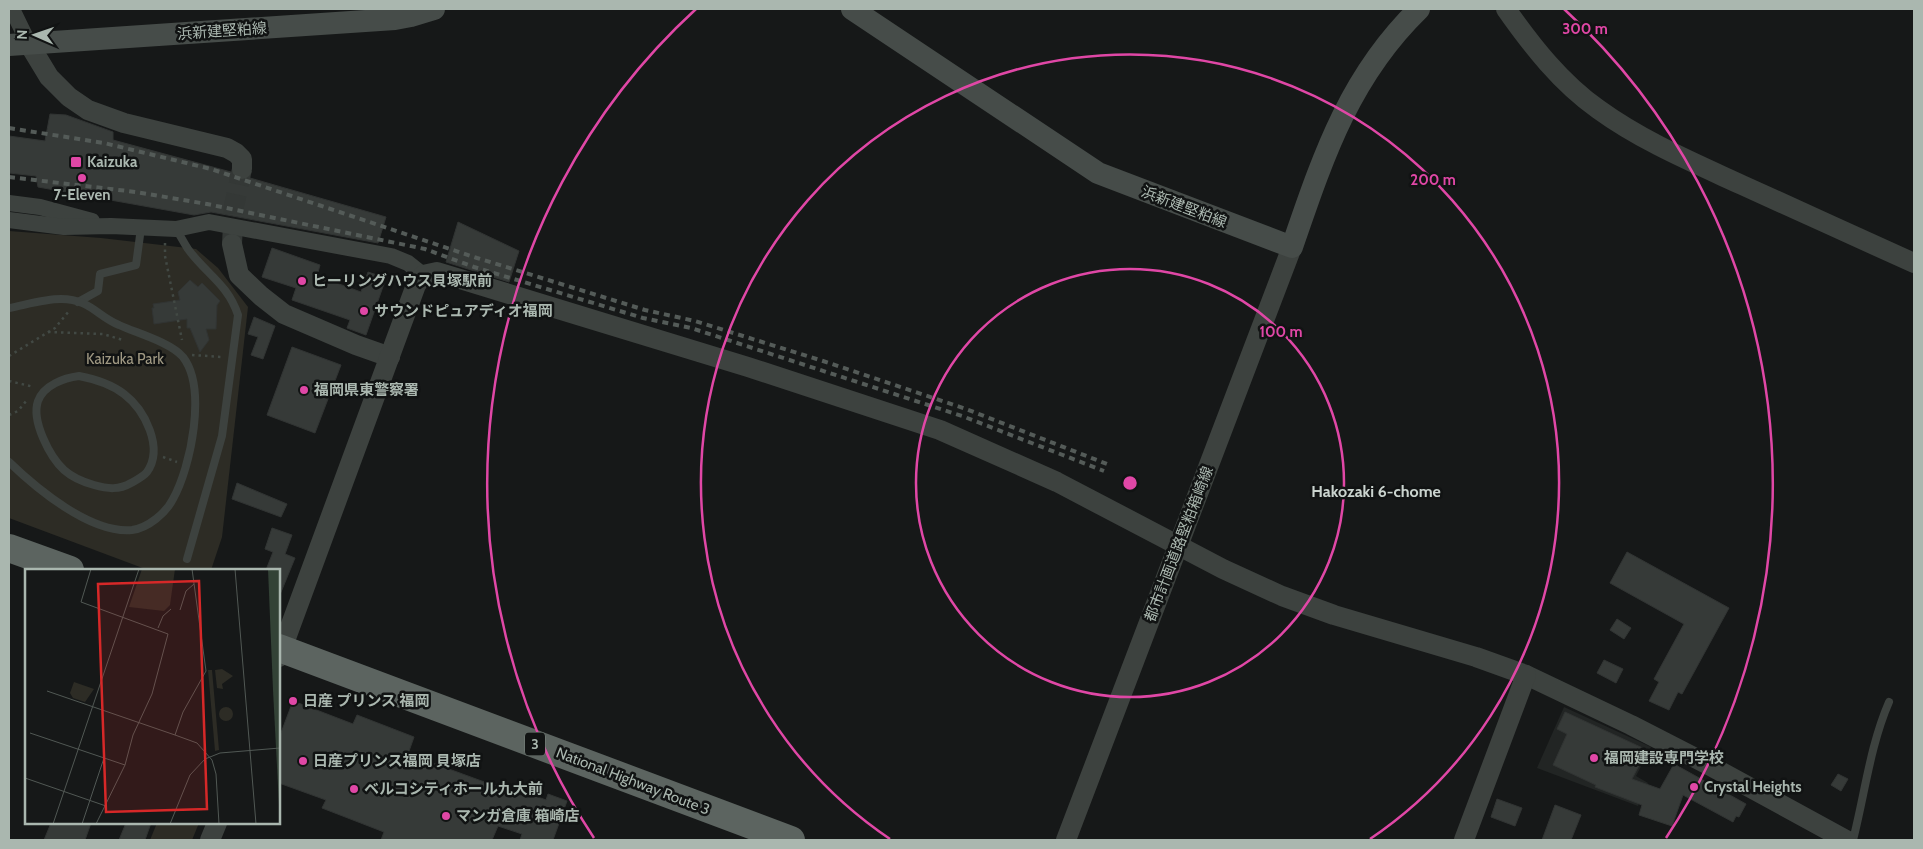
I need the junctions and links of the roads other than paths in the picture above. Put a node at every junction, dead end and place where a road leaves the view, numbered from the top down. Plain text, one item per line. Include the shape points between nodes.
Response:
1 (12, 9) edge
2 (434, 9) edge
3 (852, 9) edge
4 (1419, 9) edge
5 (1506, 9) edge
6 (19, 44) edge
7 (242, 169) tunnel mouth
8 (9, 203) edge
9 (9, 220) edge
10 (111, 226) junction
11 (141, 228) junction
12 (171, 228) junction
13 (232, 244) tunnel mouth
14 (1292, 248) junction
15 (1914, 263) edge
16 (424, 275) junction
17 (78, 302) junction
18 (9, 308) edge
19 (390, 356) junction
20 (37, 403) joint
21 (9, 462) edge
22 (1179, 545) junction
23 (9, 548) edge
24 (187, 559) dead end
25 (53, 567) edge
26 (280, 652) edge
27 (1526, 675) junction
28 (1889, 702) dead end
29 (217, 824) edge
30 (210, 840) edge
31 (791, 840) edge
32 (1066, 840) edge
33 (1464, 840) edge
34 (1846, 840) edge
35 (1853, 840) edge

1 - 6 street
2 - 6 main road, 浜新建堅粕線 via 396,19
3 - 14 main road, 浜新建堅粕線 via 1098,173
4 - 14 main road via 1389,42 1351,97 1321,165
5 - 15 street via 1562,78 1596,108 1635,134
6 - 7 street via 69,97 88,110 124,123 227,148 242,159
8 - 10 street via 40,206
9 - 10 street via 64,227
10 - 11 street
11 - 12 street
11 - 17 lane via 136,265 100,274 98,291
12 - 16 street via 209,222 390,256 408,263
12 - 24 lane via 225,288 238,315 222,436
13 - 19 street via 239,275 284,314
14 - 22 street, 都市計画道路堅粕箱崎線
16 - 19 street via 416,285
16 - 22 street via 445,273 923,424 1057,482
17 - 18 lane via 61,299
17 - 21 lane via 178,352 187,364 194,396 193,440 173,500 162,514 145,526 133,530 114,528 77,514 42,491
19 - 26 street
20 - 20 lane via 40,433 46,446 60,466 74,478 116,489 146,473 154,453 153,444 141,411 123,393 106,383 79,376 51,386
22 - 27 street via 1223,569 1308,606
22 - 32 street, 都市計画道路堅粕箱崎線
23 - 25 highway
26 - 31 highway, National Highway Route 3 / 3
27 - 33 street
27 - 34 street via 1706,763
28 - 35 lane via 1871,754
29 - 30 street

